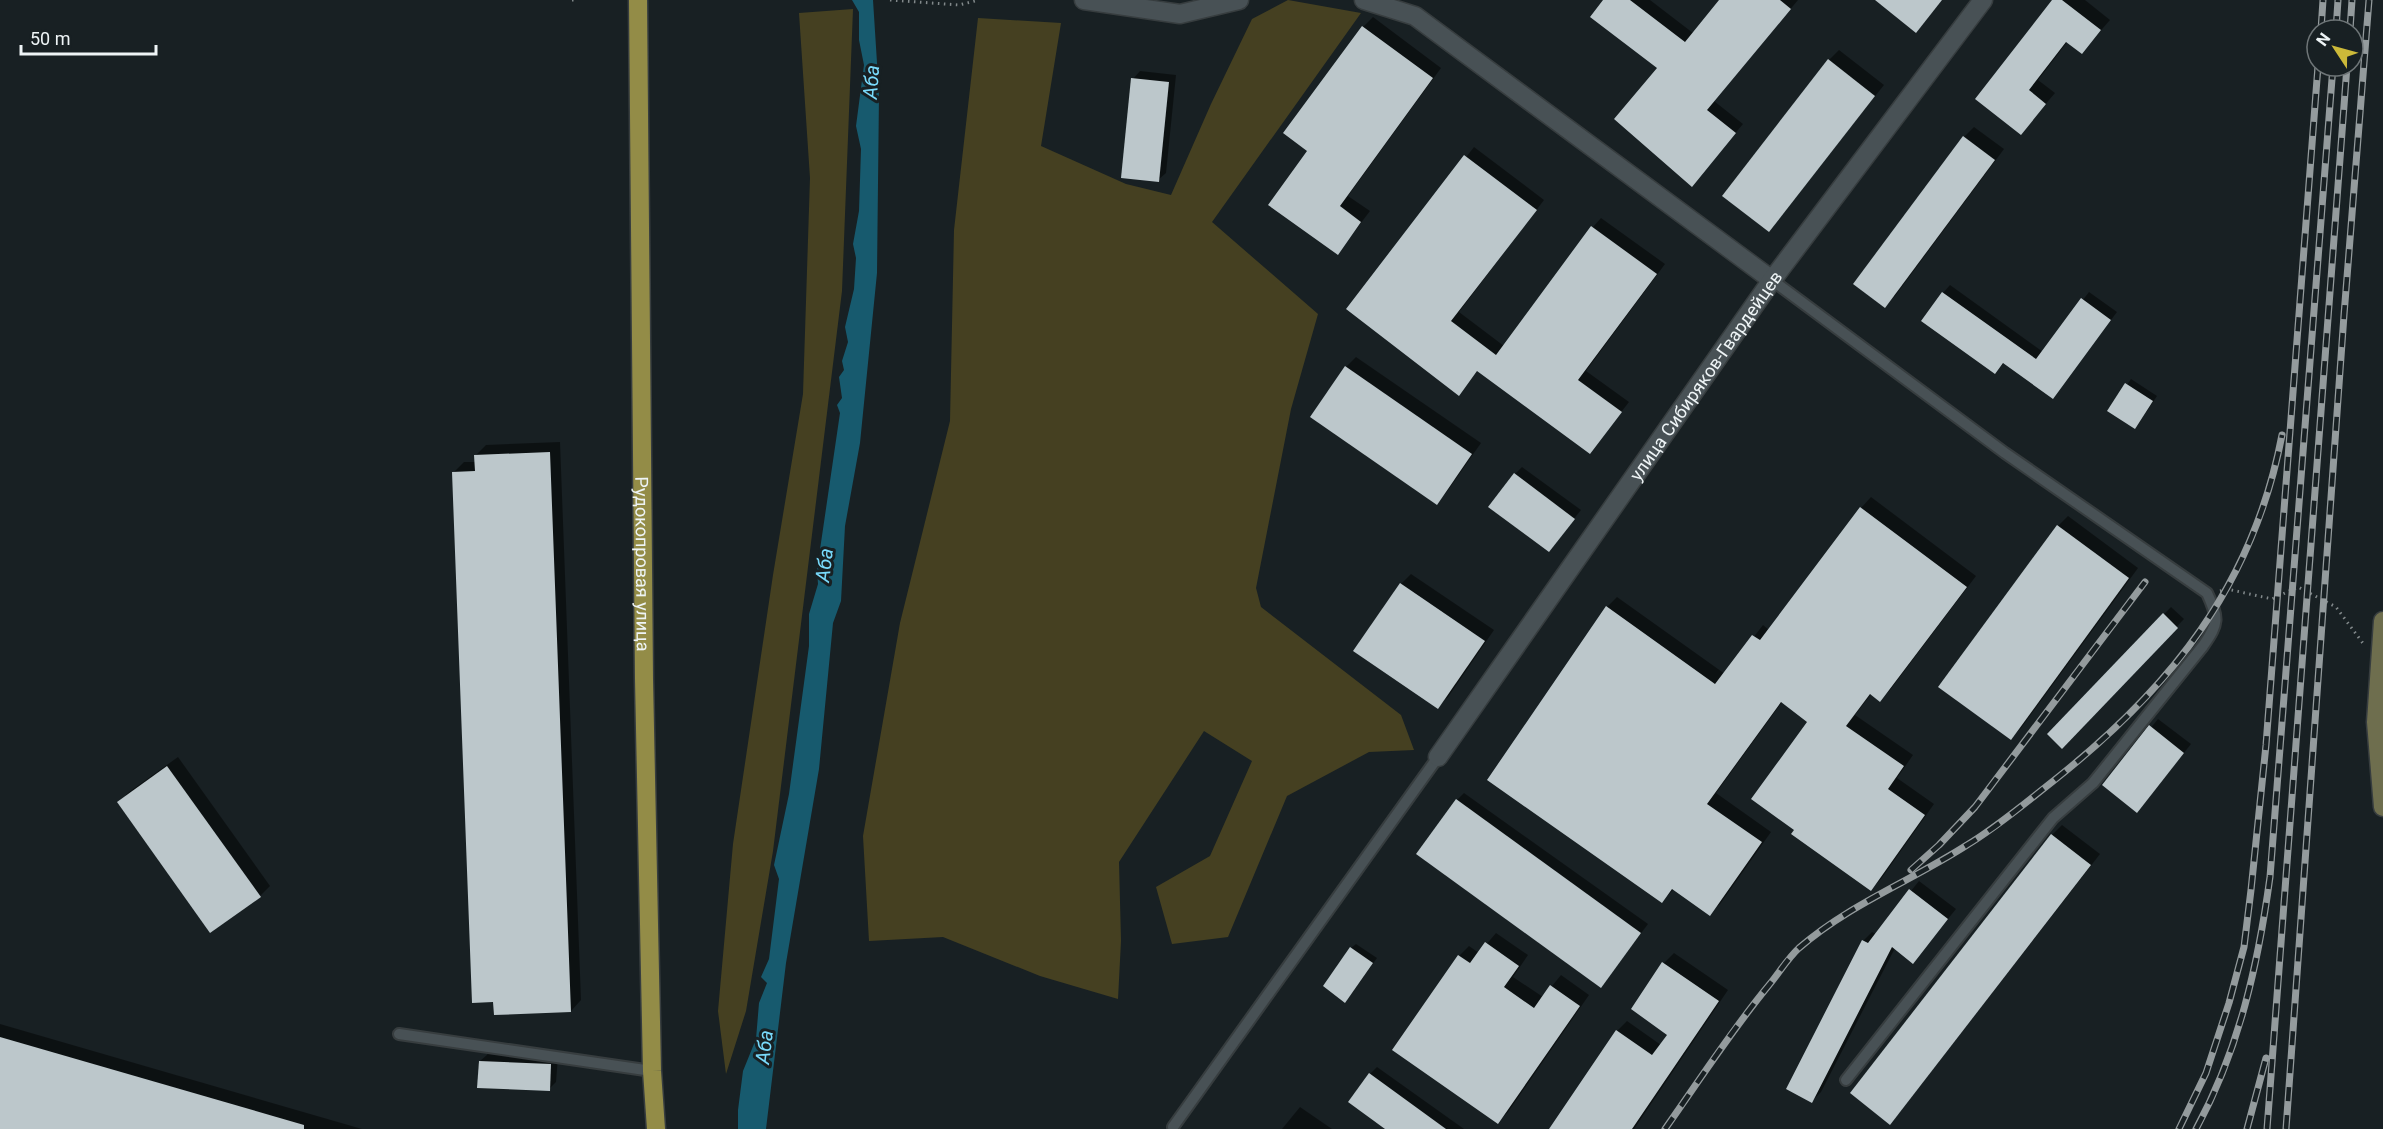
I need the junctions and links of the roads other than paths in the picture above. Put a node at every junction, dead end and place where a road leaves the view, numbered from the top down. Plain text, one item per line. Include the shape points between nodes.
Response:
1 (638, 0) edge
2 (1084, 0) edge
3 (1239, 0) edge
4 (1364, 0) edge
5 (1983, 0) edge
6 (1772, 280) junction
7 (2383, 621) edge
8 (1438, 757) joint
9 (2383, 807) edge
10 (399, 1034) dead end
11 (652, 1071) junction
12 (1846, 1080) dead end
13 (1173, 1127) dead end
14 (656, 1129) edge

1 - 11 main road, Рудокопровая улица
2 - 3 street via 1180,14
4 - 6 street via 1415,16
5 - 6 street, улица Сибиряков-Гвардейцев
6 - 8 street, улица Сибиряков-Гвардейцев
6 - 12 lane via 2005,453 2207,593 2215,610 2216,627 2203,646 2093,783 2053,818
7 - 9 main road via 2376,722
8 - 13 lane
10 - 11 lane
11 - 14 main road, Рудокопровая улица

